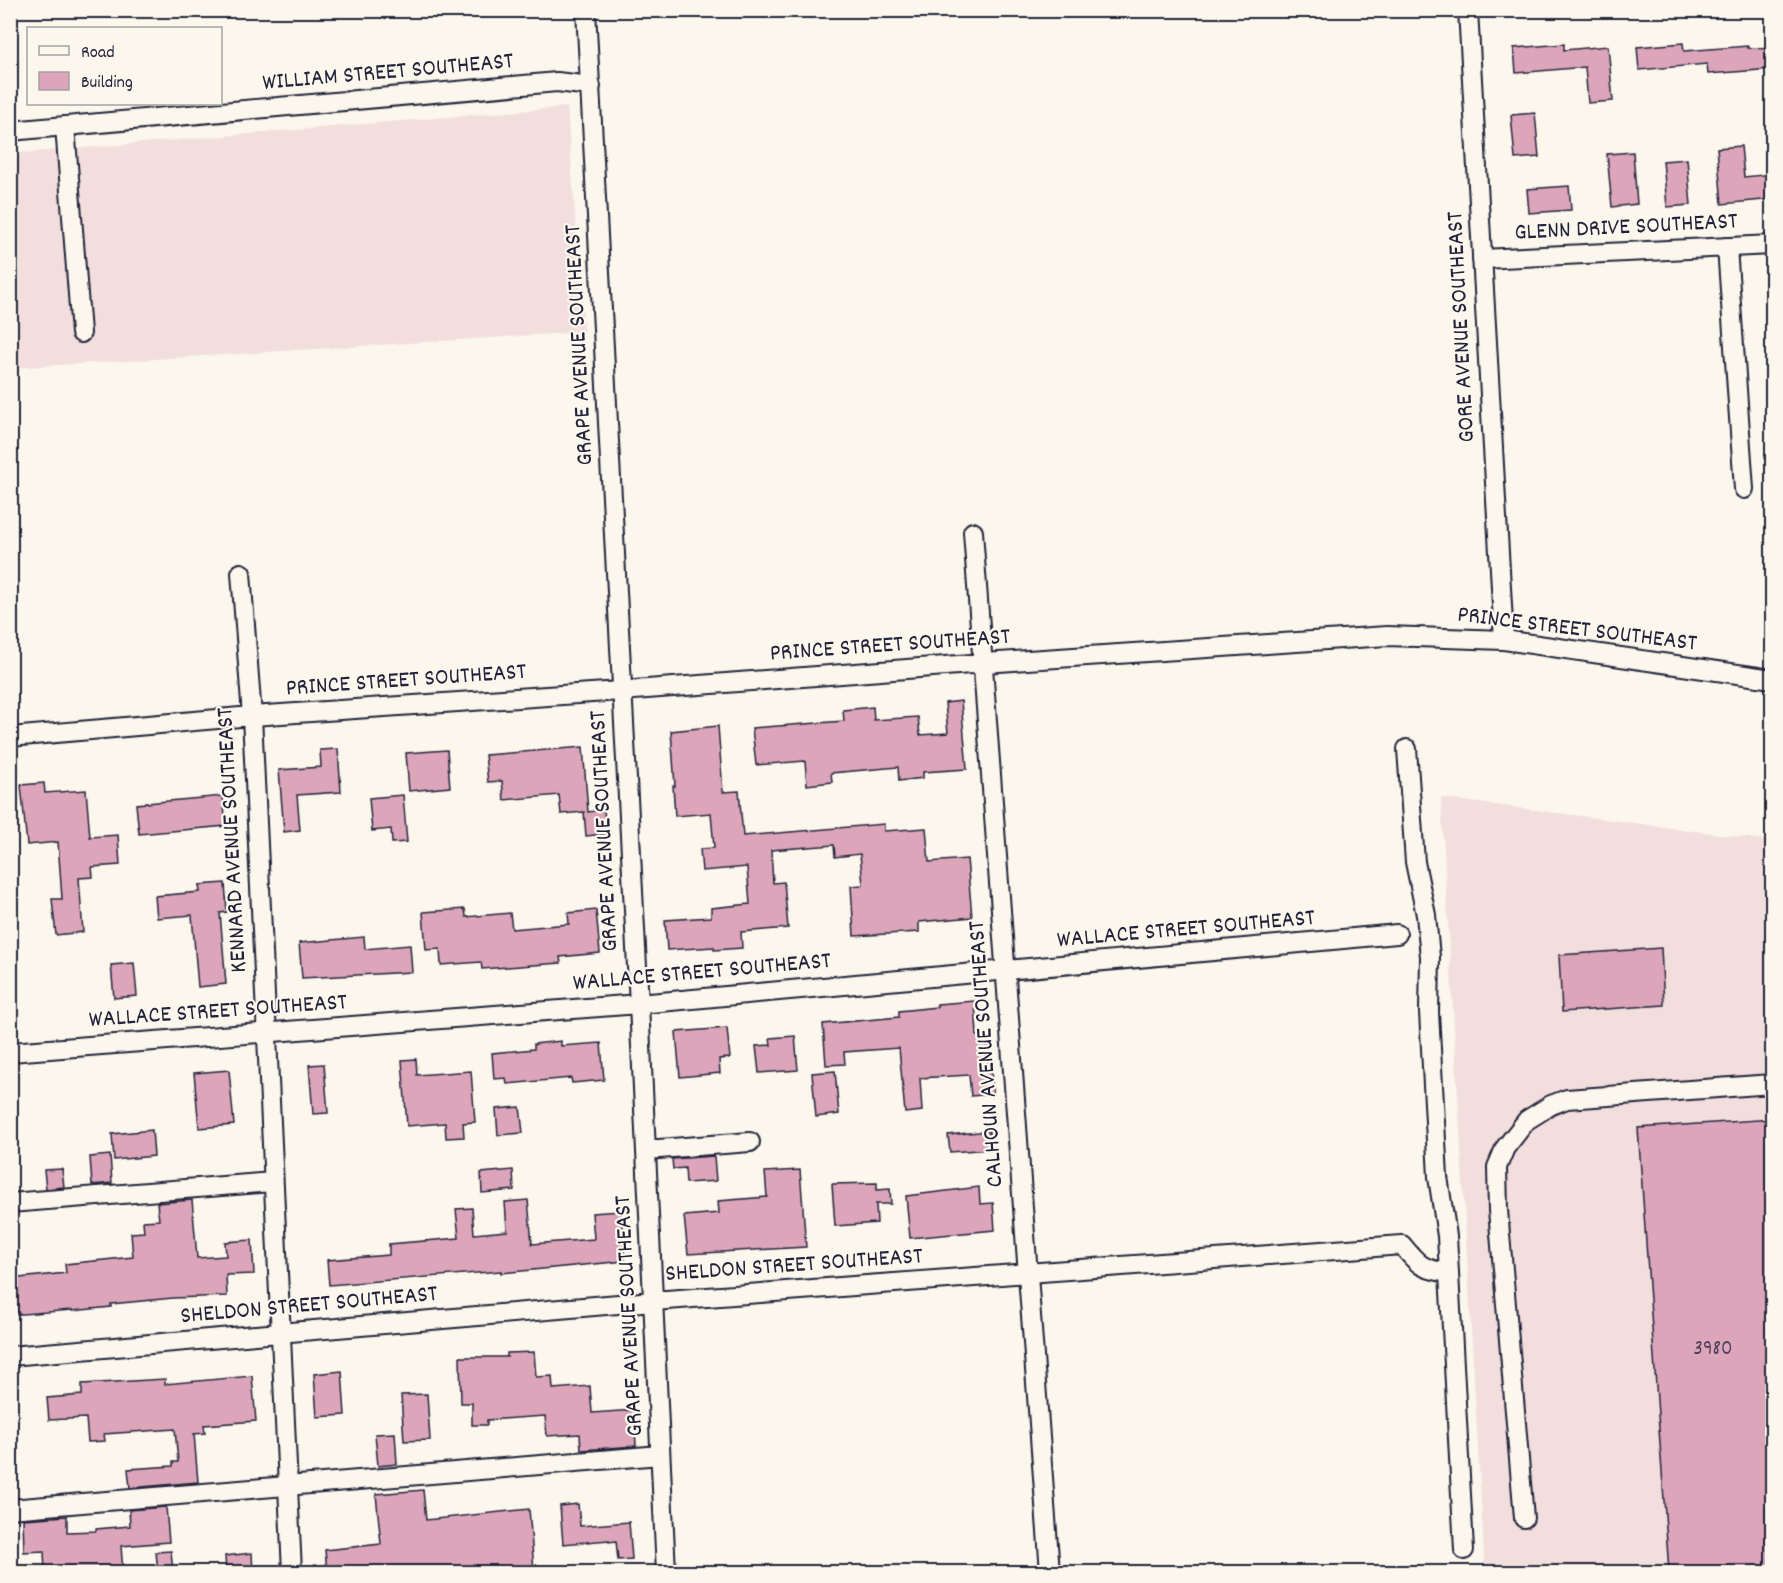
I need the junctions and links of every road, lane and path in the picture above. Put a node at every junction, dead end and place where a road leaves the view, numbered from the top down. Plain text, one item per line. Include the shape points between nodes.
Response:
1 (586, 10) edge
2 (1468, 10) edge
3 (591, 86) junction
4 (65, 126) junction
5 (10, 131) edge
6 (1773, 245) edge
7 (1727, 247) junction
8 (1482, 259) junction
9 (81, 333) dead end
10 (1744, 489) dead end
11 (973, 532) dead end
12 (241, 573) dead end
13 (1504, 640) junction
14 (984, 663) junction
15 (1773, 679) edge
16 (621, 691) junction
17 (252, 716) junction
18 (10, 737) edge
19 (1407, 750) dead end
20 (1397, 934) dead end
21 (1005, 970) junction
22 (639, 1004) junction
23 (266, 1032) junction
24 (10, 1052) edge
25 (1773, 1084) edge
26 (750, 1142) dead end
27 (646, 1150) junction
28 (273, 1182) junction
29 (10, 1203) edge
30 (1027, 1273) junction
31 (1449, 1273) junction
32 (653, 1300) junction
33 (279, 1332) junction
34 (10, 1356) edge
35 (660, 1455) junction
36 (287, 1487) junction
37 (10, 1509) edge
38 (1524, 1518) dead end
39 (1464, 1550) dead end
40 (292, 1572) edge
41 (666, 1572) edge
42 (1050, 1572) edge

1 - 3 street, GRAPE AVENUE SOUTHEAST
2 - 8 street, GORE AVENUE SOUTHEAST
3 - 4 street, WILLIAM STREET SOUTHEAST via 557,82
3 - 16 street, GRAPE AVENUE SOUTHEAST
4 - 5 street, WILLIAM STREET SOUTHEAST
4 - 9 street
6 - 7 street, GLENN DRIVE SOUTHEAST
7 - 8 street, GLENN DRIVE SOUTHEAST
7 - 10 street
8 - 13 street, GORE AVENUE SOUTHEAST
11 - 14 street, CALHOUN AVENUE SOUTHEAST
12 - 17 street, KENNARD AVENUE SOUTHEAST
13 - 14 street, PRINCE STREET SOUTHEAST via 1368,637
13 - 15 street, PRINCE STREET SOUTHEAST
14 - 16 street, PRINCE STREET SOUTHEAST
14 - 21 street, CALHOUN AVENUE SOUTHEAST
16 - 17 street, PRINCE STREET SOUTHEAST
16 - 22 street, GRAPE AVENUE SOUTHEAST
17 - 18 street, PRINCE STREET SOUTHEAST
17 - 23 street, KENNARD AVENUE SOUTHEAST
19 - 31 street via 1415,862 1430,957 1438,1177
20 - 21 street, WALLACE STREET SOUTHEAST
21 - 22 street, WALLACE STREET SOUTHEAST
21 - 30 street, CALHOUN AVENUE SOUTHEAST
22 - 23 street, WALLACE STREET SOUTHEAST
22 - 27 street, GRAPE AVENUE SOUTHEAST
23 - 24 street, WALLACE STREET SOUTHEAST
23 - 28 street, KENNARD AVENUE SOUTHEAST
25 - 38 street via 1567,1099 1527,1120 1505,1148 1497,1167 1498,1210
26 - 27 street
27 - 32 street, GRAPE AVENUE SOUTHEAST
28 - 29 street
28 - 33 street, KENNARD AVENUE SOUTHEAST
30 - 31 street, SHELDON STREET SOUTHEAST via 1402,1245 1426,1269
30 - 32 street, SHELDON STREET SOUTHEAST
30 - 42 street, CALHOUN AVENUE SOUTHEAST
31 - 39 street
32 - 33 street, SHELDON STREET SOUTHEAST
32 - 35 street, GRAPE AVENUE SOUTHEAST
33 - 34 street, SHELDON STREET SOUTHEAST
33 - 36 street, KENNARD AVENUE SOUTHEAST
35 - 36 street
35 - 41 street, GRAPE AVENUE SOUTHEAST
36 - 37 street
36 - 40 street, KENNARD AVENUE SOUTHEAST

